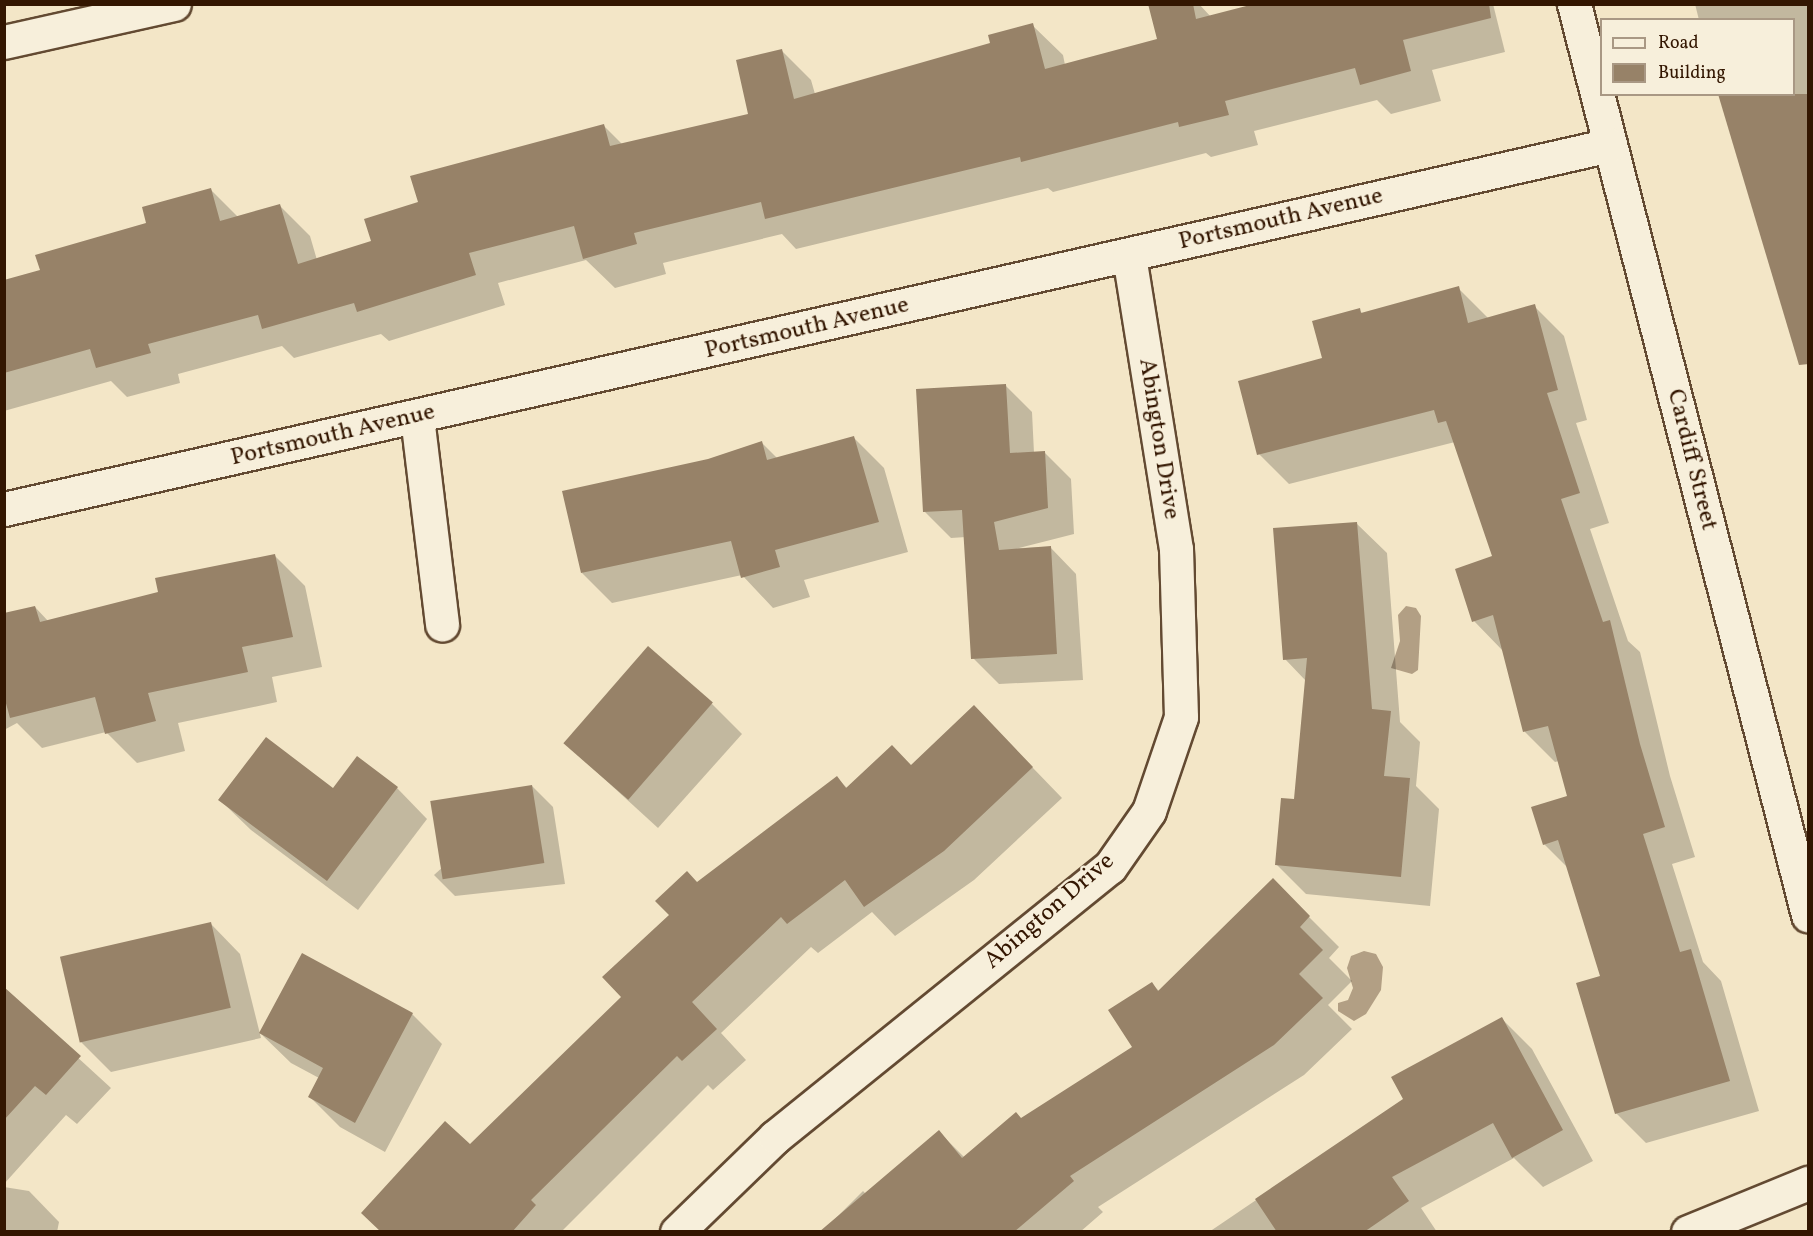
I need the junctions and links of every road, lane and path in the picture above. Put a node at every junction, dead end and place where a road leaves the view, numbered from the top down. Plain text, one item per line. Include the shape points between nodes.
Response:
1 (174, 4) edge
2 (1574, 4) edge
3 (4, 42) edge
4 (1610, 145) junction
5 (1129, 256) junction
6 (417, 417) junction
7 (4, 509) edge
8 (442, 624) dead end
9 (1809, 915) edge
10 (1809, 1183) edge
11 (677, 1232) edge
12 (1688, 1232) edge

1 - 3 street
2 - 4 street, Cardiff Street
4 - 5 street, Portsmouth Avenue
4 - 9 street, Cardiff Street
5 - 6 street, Portsmouth Avenue
5 - 11 street, Abington Drive via 1176,549 1181,717 1149,811 1110,867 776,1137
6 - 7 street, Portsmouth Avenue
6 - 8 street
10 - 12 street

